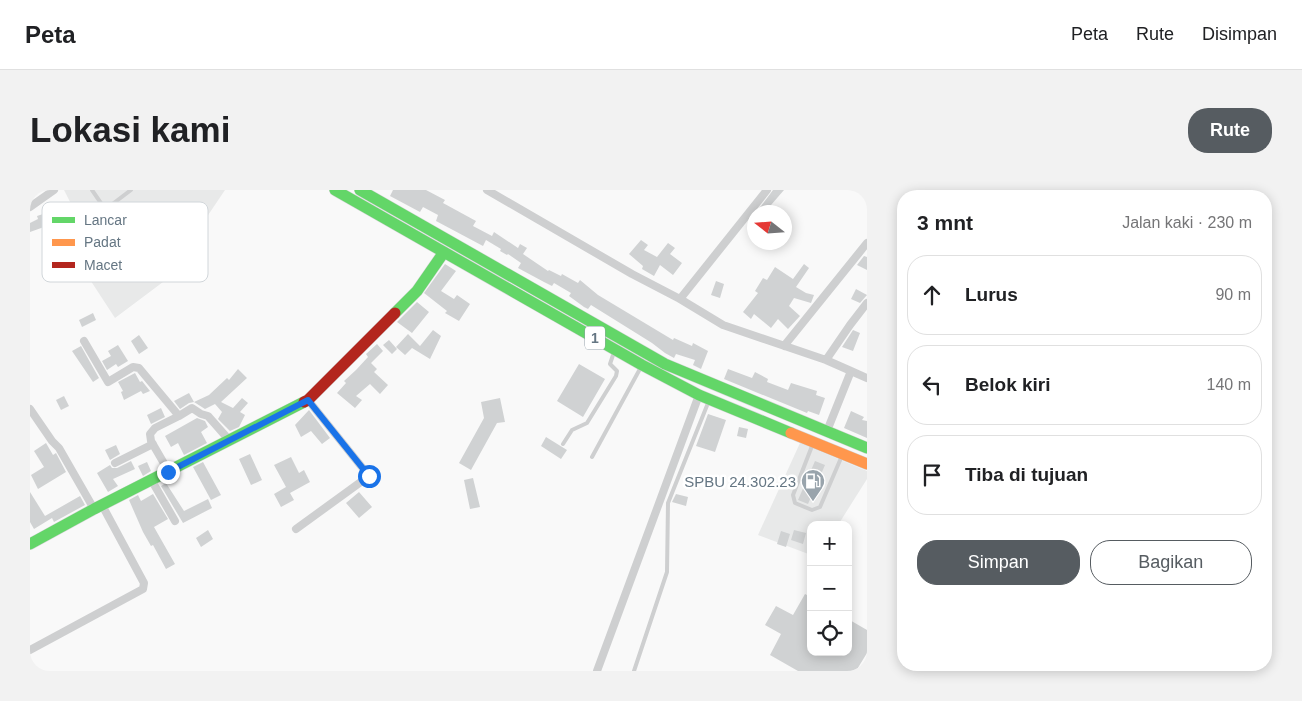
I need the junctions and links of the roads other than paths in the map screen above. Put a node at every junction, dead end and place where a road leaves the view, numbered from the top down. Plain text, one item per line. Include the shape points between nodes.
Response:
1 (54, 190) edge
2 (92, 190) edge
3 (131, 190) edge
4 (335, 190) edge
5 (360, 190) edge
6 (487, 190) edge
7 (767, 190) edge
8 (100, 202) edge
9 (115, 202) edge
10 (30, 207) edge
11 (867, 243) edge
12 (444, 252) junction
13 (680, 299) junction
14 (867, 303) edge
15 (84, 340) dead end
16 (784, 346) junction
17 (615, 350) junction
18 (826, 360) junction
19 (642, 365) junction
20 (851, 371) junction
21 (867, 378) edge
22 (704, 398) junction
23 (308, 400) junction
24 (30, 409) edge
25 (179, 416) junction
26 (823, 429) junction
27 (849, 440) junction
28 (230, 441) junction
29 (814, 442) junction
30 (153, 444) junction
31 (563, 444) dead end
32 (867, 448) edge
33 (842, 454) junction
34 (592, 457) dead end
35 (115, 463) dead end
36 (867, 464) edge
37 (168, 472) junction
38 (152, 481) junction
39 (98, 507) junction
40 (175, 521) dead end
41 (296, 529) dead end
42 (30, 544) edge
43 (30, 650) edge
44 (597, 671) edge
45 (634, 671) edge

1 - 10 street
2 - 8 lane
3 - 9 lane
4 - 12 main road, 1
5 - 26 main road, 1 via 665,364
6 - 13 street
7 - 13 street
11 - 16 street
12 - 17 main road, 1
12 - 23 main road via 417,291
13 - 16 street via 723,325
14 - 18 street
15 - 25 street via 106,380 110,381 133,367 139,368
16 - 18 street
17 - 19 main road, 1
17 - 31 lane via 610,361 617,371 616,376 587,423 572,430
18 - 20 street
19 - 22 main road, 1
19 - 34 lane
20 - 21 street
20 - 26 street
22 - 29 main road, 1
22 - 44 street
22 - 45 lane via 668,503 667,572
23 - 28 main road
23 - 41 street via 369,476
24 - 39 street
25 - 28 street via 192,408 209,417
25 - 30 street via 152,431
26 - 27 main road, 1
26 - 29 lane
27 - 32 main road, 1
27 - 33 lane
28 - 37 main road
29 - 33 main road, 1
29 - 33 lane via 793,495 795,503 812,510 820,507
30 - 35 street
30 - 37 street
33 - 36 main road, 1
37 - 38 main road
38 - 39 main road
38 - 40 street
39 - 42 main road
39 - 43 street via 144,583 143,589

